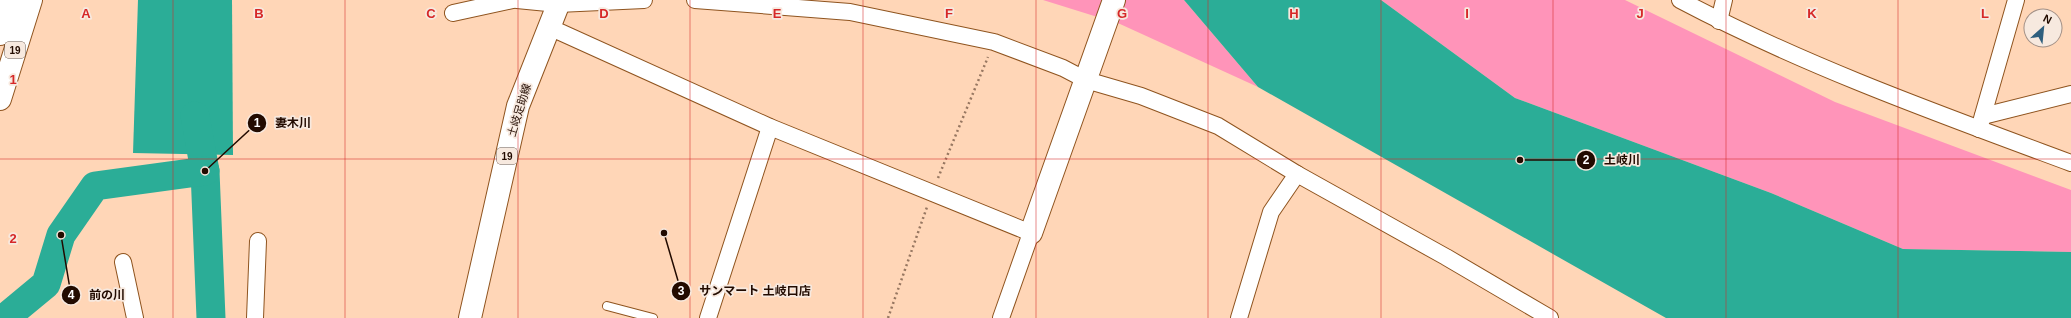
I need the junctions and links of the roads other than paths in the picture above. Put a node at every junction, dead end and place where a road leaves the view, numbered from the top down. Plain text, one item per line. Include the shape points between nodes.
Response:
1 (10, 0) edge
2 (31, 0) edge
3 (514, 0) edge
4 (517, 0) edge
5 (644, 0) edge
6 (695, 0) edge
7 (1114, 0) edge
8 (1680, 0) edge
9 (1724, 0) edge
10 (2016, 0) edge
11 (559, 2) edge
12 (453, 13) dead end
13 (1719, 21) junction
14 (549, 27) junction
15 (0, 34) edge
16 (1088, 75) junction
17 (2071, 94) edge
18 (0, 99) edge
19 (1981, 122) junction
20 (770, 127) junction
21 (2071, 163) edge
22 (1297, 174) junction
23 (1031, 233) junction
24 (258, 241) dead end
25 (123, 262) dead end
26 (607, 306) dead end
27 (135, 318) edge
28 (255, 318) edge
29 (470, 318) edge
30 (653, 318) edge
31 (708, 318) edge
32 (1001, 318) edge
33 (1239, 318) edge
34 (1550, 318) edge

1 - 15 main road, 19
2 - 18 main road, 19
3 - 12 street
4 - 11 street
5 - 11 street
6 - 16 street via 850,12 994,42
7 - 16 main road
8 - 13 street
9 - 13 street
10 - 19 street
11 - 14 main road, 土岐足助線 / 19
13 - 19 street via 1848,77
14 - 20 street
14 - 29 main road, 土岐足助線 / 19 via 518,106
16 - 22 street via 1218,126
16 - 23 main road
17 - 19 street
19 - 21 street
20 - 23 street
20 - 31 street
22 - 33 street via 1271,212
22 - 34 street
23 - 32 street
24 - 28 street
25 - 27 street
26 - 30 lane

